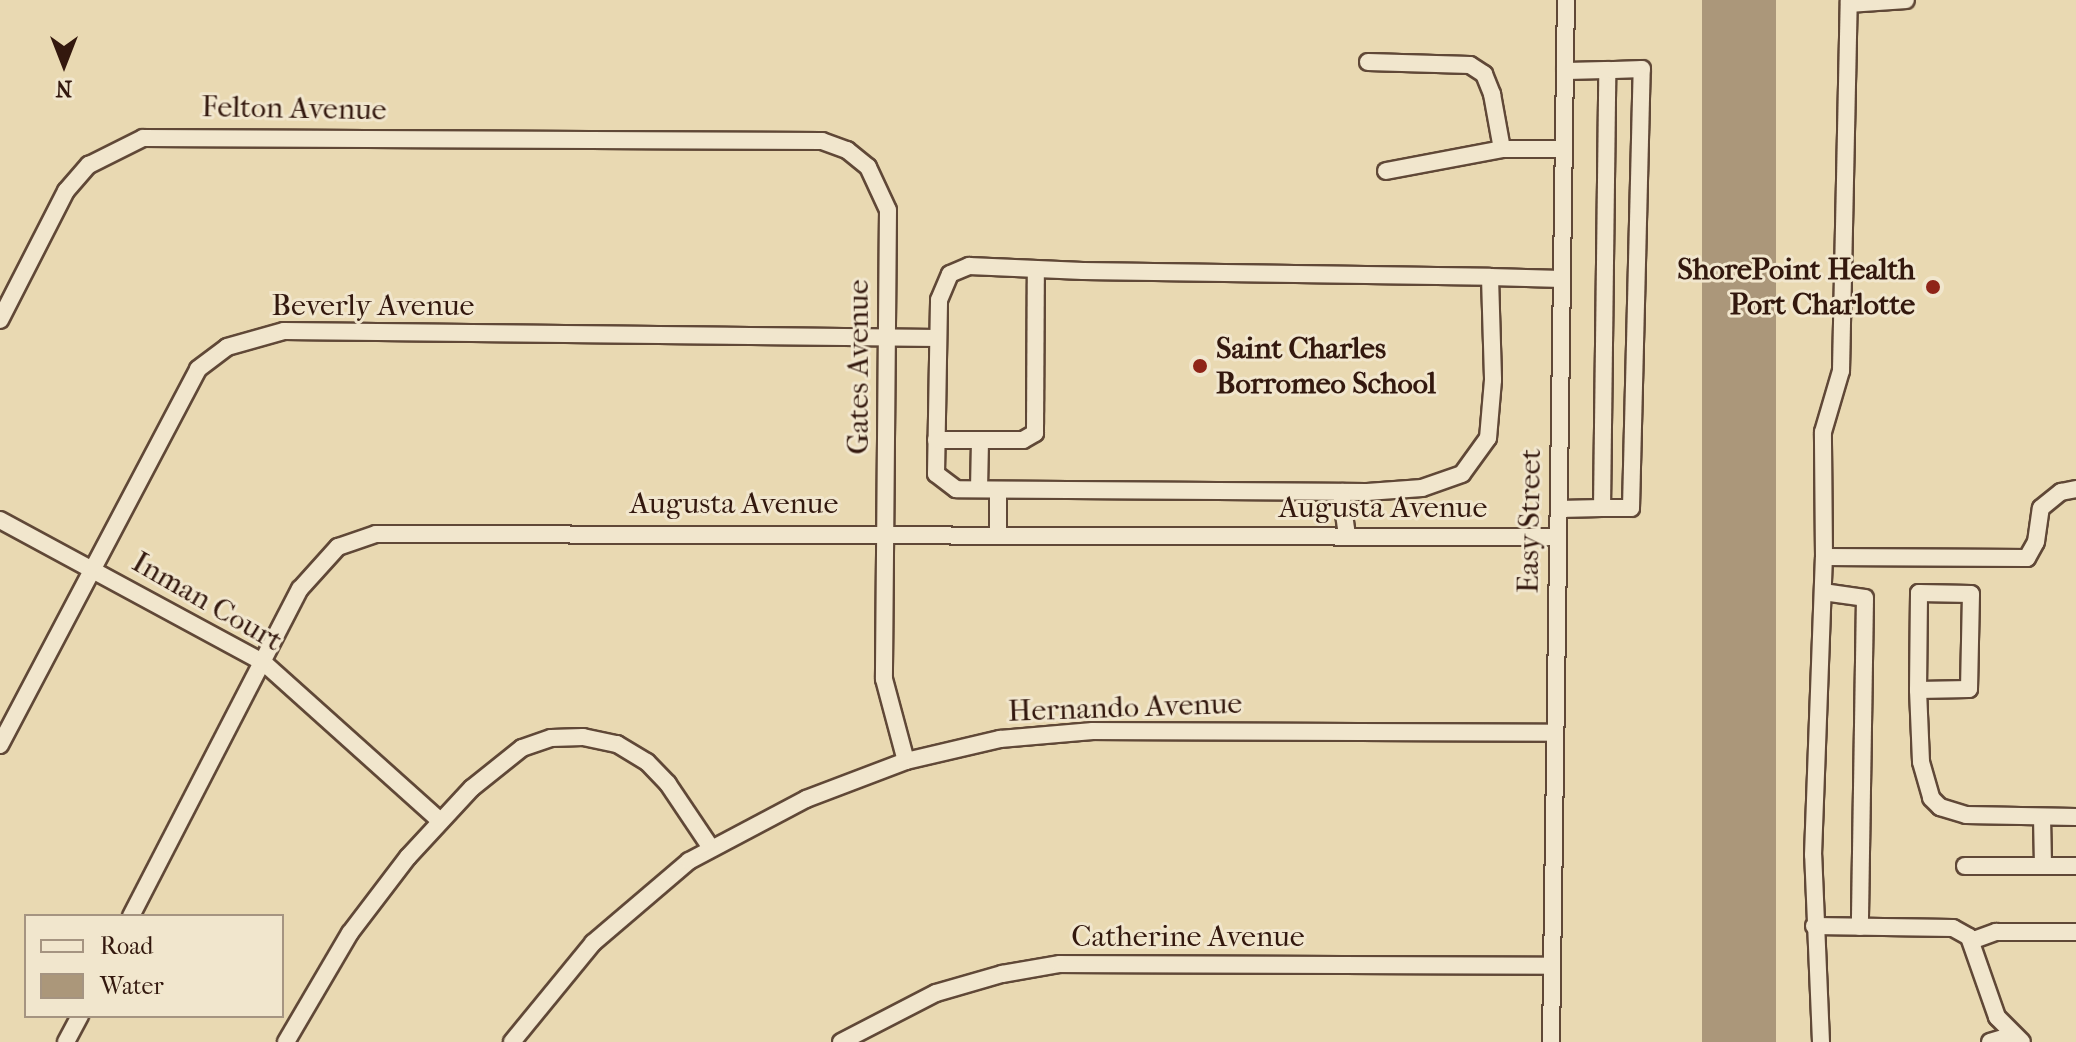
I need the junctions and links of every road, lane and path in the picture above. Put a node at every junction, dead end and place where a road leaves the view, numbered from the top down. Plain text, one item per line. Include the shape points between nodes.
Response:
1 (1566, 0) edge
2 (1906, 0) edge
3 (1849, 2) edge
4 (1368, 62) dead end
5 (1607, 70) junction
6 (1565, 71) junction
7 (685, 140) joint
8 (1502, 149) junction
9 (1564, 149) junction
10 (1386, 171) dead end
11 (1036, 269) junction
12 (1490, 277) junction
13 (1562, 279) junction
14 (0, 320) edge
15 (888, 337) junction
16 (938, 338) junction
17 (936, 440) junction
18 (980, 440) junction
19 (979, 489) junction
20 (2076, 489) edge
21 (998, 490) junction
22 (1341, 492) junction
23 (1602, 508) junction
24 (1559, 509) junction
25 (0, 520) edge
26 (886, 532) junction
27 (998, 533) junction
28 (1347, 536) junction
29 (1558, 537) junction
30 (1824, 557) junction
31 (92, 568) junction
32 (1823, 592) junction
33 (263, 662) junction
34 (1918, 690) junction
35 (1555, 733) junction
36 (0, 745) edge
37 (906, 761) junction
38 (2042, 817) junction
39 (2076, 817) edge
40 (440, 821) junction
41 (711, 848) junction
42 (1965, 866) dead end
43 (2043, 866) junction
44 (2076, 866) edge
45 (132, 914) edge
46 (1814, 926) junction
47 (1860, 927) junction
48 (2076, 932) edge
49 (1971, 941) junction
50 (1552, 966) junction
51 (79, 1018) edge
52 (2016, 1039) edge
53 (66, 1042) edge
54 (286, 1042) edge
55 (512, 1042) edge
56 (841, 1042) edge
57 (1551, 1042) edge
58 (1821, 1042) edge
59 (1990, 1042) edge

1 - 6 street, Easy Street
2 - 3 street
3 - 30 street via 1841,371 1823,432
4 - 8 street via 1470,65 1484,74
5 - 6 street
5 - 23 street
5 - 23 street via 1642,69 1631,508
6 - 9 street, Easy Street
7 - 14 street, Felton Avenue via 143,138 89,165 66,191
7 - 15 street, Gates Avenue via 822,141 847,150 868,167 888,210
8 - 9 street
8 - 10 street
9 - 13 street, Easy Street
11 - 12 street
11 - 16 street via 969,266 950,274 939,300
11 - 18 street via 1035,433 1023,440
12 - 13 street
12 - 22 street via 1493,380 1488,438 1462,474 1422,488
13 - 24 street, Easy Street
15 - 16 street, Beverly Avenue
15 - 26 street, Gates Avenue
15 - 31 street, Beverly Avenue via 261,334 227,347 198,369
16 - 17 street
17 - 18 street
17 - 19 street via 936,474 956,489
18 - 19 street
19 - 21 street
20 - 30 street via 2061,492 2041,508 2036,542 2027,558
21 - 22 street
21 - 27 street
22 - 28 street
23 - 24 street
24 - 29 street, Easy Street
25 - 31 street, Inman Court
26 - 27 street, Augusta Avenue
26 - 33 street, Augusta Avenue via 376,534 338,547 312,572
26 - 37 street, Gates Avenue via 884,679
27 - 28 street, Augusta Avenue
28 - 29 street, Augusta Avenue
29 - 35 street, Easy Street
30 - 32 street
31 - 33 street, Inman Court
31 - 36 street, Beverly Avenue
32 - 46 street
32 - 47 street via 1865,598
33 - 40 street, Inman Court
33 - 45 street, Augusta Avenue
34 - 34 street via 1969,689 1971,594 1919,593
34 - 38 street via 1921,762 1931,798 1940,807 1966,815
35 - 37 street, Hernando Avenue via 1093,731 1000,739
35 - 50 street, Easy Street
37 - 41 street, Hernando Avenue via 806,799
38 - 39 street
38 - 43 street
40 - 41 street via 522,748 551,738 583,737 617,744 647,762
40 - 54 street via 350,933
41 - 55 street, Hernando Avenue via 639,900 593,943
42 - 43 street
43 - 44 street
46 - 47 street
46 - 58 street
47 - 49 street via 1953,928
48 - 49 street via 1996,932
49 - 52 street via 1997,1017
50 - 56 street, Catherine Avenue via 1060,964 936,993
50 - 57 street, Easy Street
51 - 53 street
52 - 59 street

